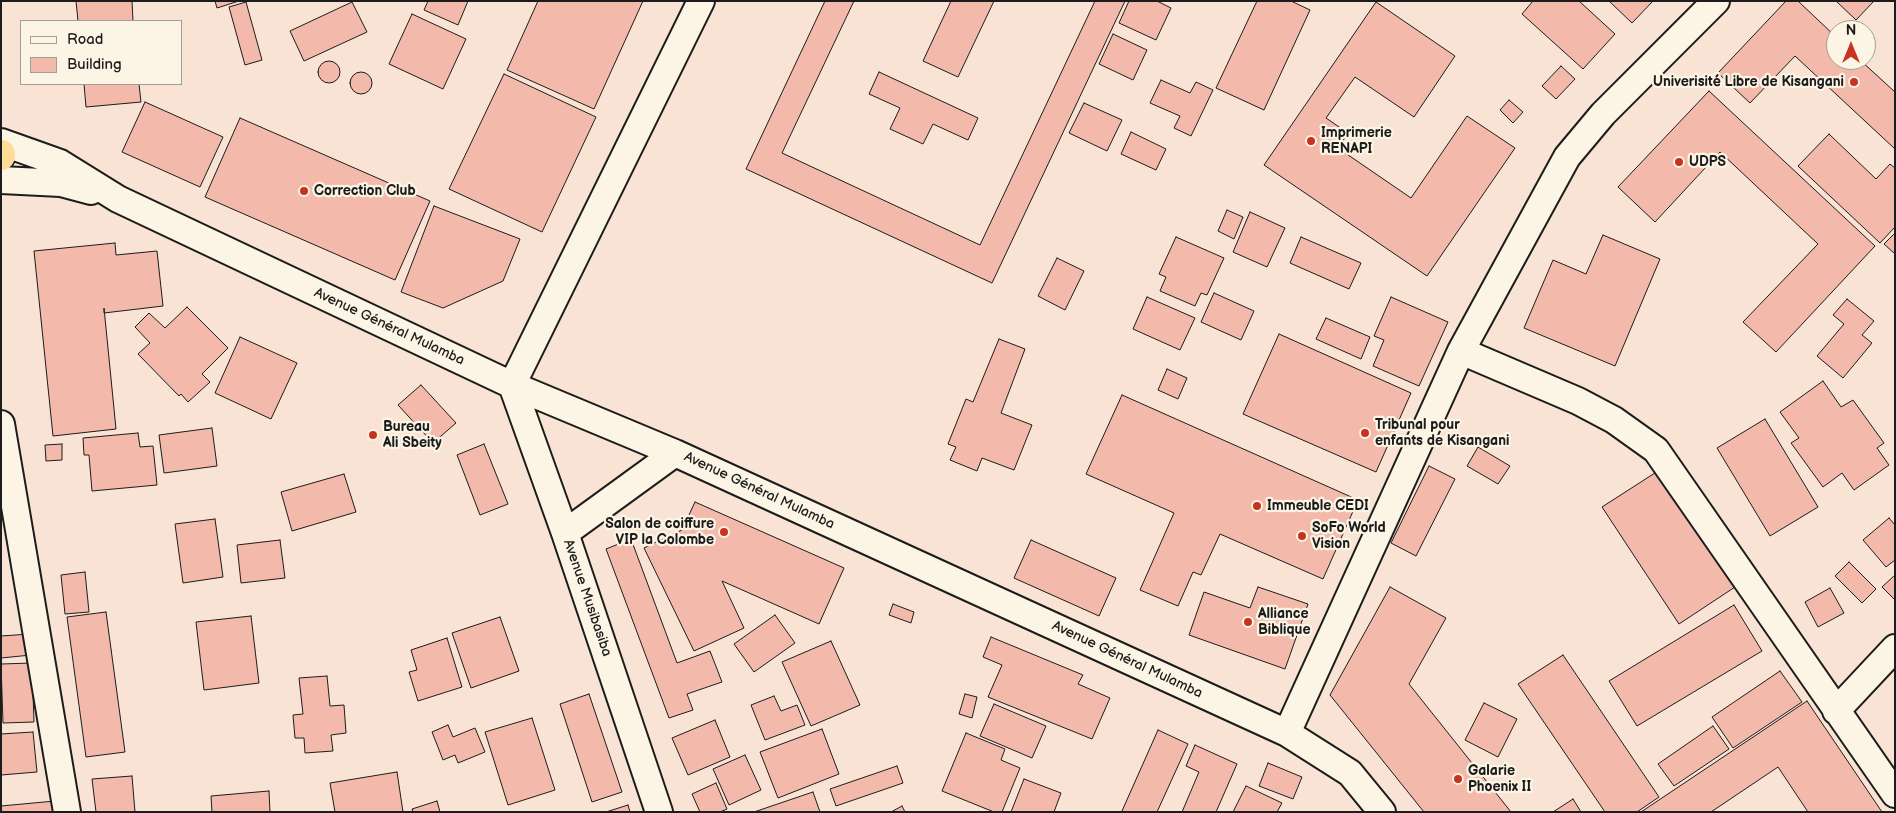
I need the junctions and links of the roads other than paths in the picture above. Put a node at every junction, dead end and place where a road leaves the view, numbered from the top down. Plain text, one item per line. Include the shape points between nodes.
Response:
1 (701, 1) edge
2 (1716, 1) edge
3 (1, 142) edge
4 (1, 180) edge
5 (118, 199) junction
6 (1461, 351) junction
7 (512, 385) junction
8 (1, 424) edge
9 (675, 453) junction
10 (565, 533) junction
11 (1895, 648) edge
12 (1836, 712) junction
13 (1287, 733) junction
14 (1895, 794) edge
15 (67, 812) edge
16 (659, 812) edge
17 (1382, 812) edge

1 - 7 street
2 - 6 street via 1603,114 1567,157
3 - 5 street via 60,163
4 - 5 street via 61,183
5 - 7 street, Avenue Général Mulamba
6 - 12 street via 1578,401 1614,420 1656,450
6 - 13 street
7 - 9 street, Avenue Général Mulamba
7 - 10 street, Avenue Musibasiba
8 - 15 street
9 - 10 street
9 - 13 street, Avenue Général Mulamba
10 - 16 street, Avenue Musibasiba
11 - 12 street
12 - 14 street
13 - 17 street, Avenue Général Mulamba via 1350,773

